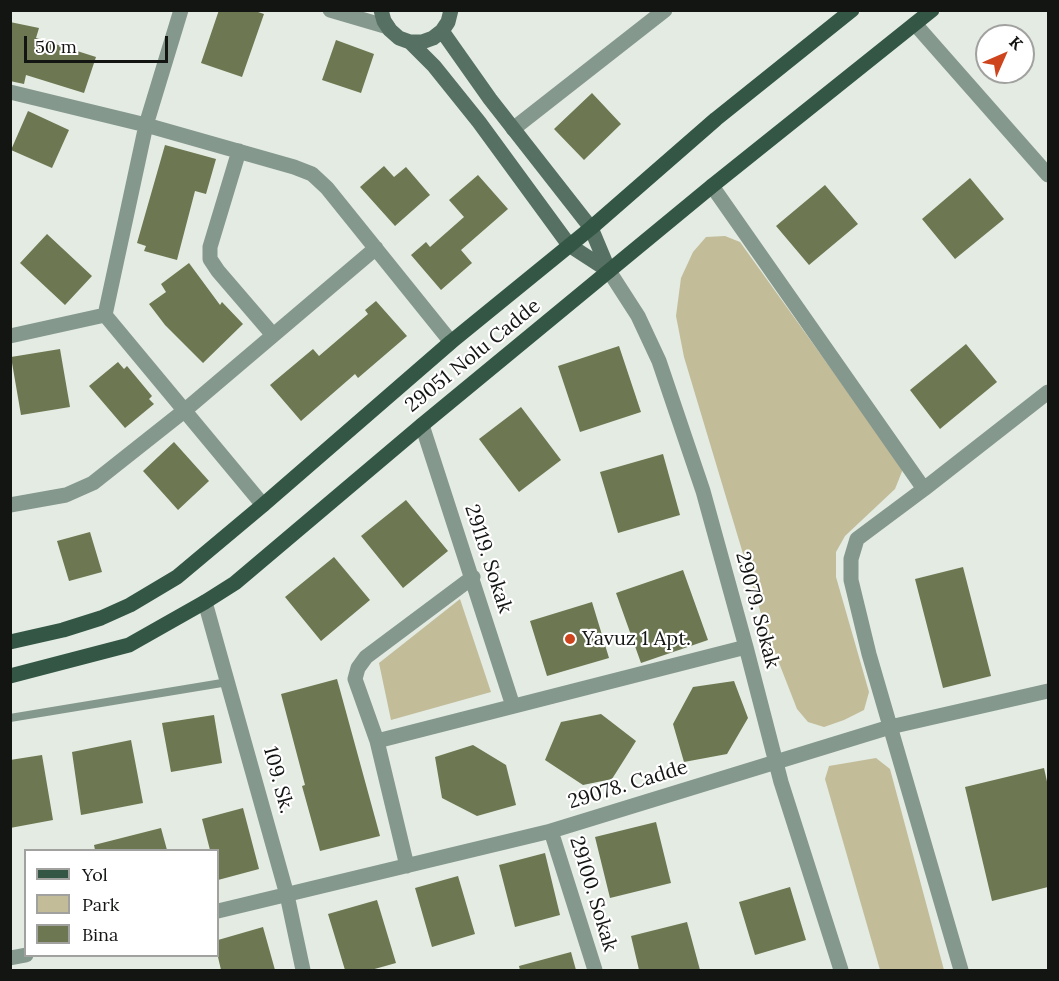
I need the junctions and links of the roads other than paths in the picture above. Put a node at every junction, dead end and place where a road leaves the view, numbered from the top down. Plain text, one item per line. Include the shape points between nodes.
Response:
1 (181, 10) edge
2 (330, 10) edge
3 (381, 10) edge
4 (451, 10) edge
5 (665, 10) edge
6 (852, 10) edge
7 (932, 10) edge
8 (915, 24) junction
9 (388, 27) junction
10 (442, 31) junction
11 (410, 42) junction
12 (10, 92) edge
13 (146, 125) junction
14 (513, 129) junction
15 (239, 151) junction
16 (1048, 175) edge
17 (712, 186) junction
18 (591, 228) junction
19 (569, 245) junction
20 (376, 248) junction
21 (609, 271) junction
22 (105, 315) junction
23 (273, 335) junction
24 (10, 336) edge
25 (451, 342) junction
26 (1048, 392) edge
27 (184, 411) junction
28 (422, 425) junction
29 (924, 489) junction
30 (10, 505) edge
31 (263, 505) junction
32 (473, 577) junction
33 (205, 602) junction
34 (10, 642) edge
35 (746, 647) junction
36 (10, 676) edge
37 (228, 682) junction
38 (1048, 691) edge
39 (513, 706) junction
40 (10, 718) edge
41 (890, 727) junction
42 (377, 741) junction
43 (775, 761) junction
44 (551, 831) junction
45 (407, 866) junction
46 (287, 895) junction
47 (219, 911) edge
48 (303, 970) edge
49 (595, 970) edge
50 (841, 970) edge
51 (961, 970) edge

1 - 13 street
2 - 9 street
3 - 9 street
4 - 10 street
5 - 14 street
6 - 18 main road, 29051 Nolu Cadde via 716,119
7 - 8 main road, 29051 Nolu Cadde
8 - 16 street
8 - 17 main road, 29051 Nolu Cadde
9 - 11 street
10 - 11 street via 422,42
10 - 14 street
11 - 19 street via 479,122
12 - 13 street
13 - 15 street
13 - 22 street
14 - 18 street
15 - 20 street via 312,174
15 - 23 street via 210,247 210,259
17 - 21 main road, 29051 Nolu Cadde
17 - 29 street
18 - 19 main road, 29051 Nolu Cadde
18 - 21 street
19 - 21 street
19 - 25 main road, 29051 Nolu Cadde
20 - 23 street
20 - 25 street
21 - 28 main road, 29051 Nolu Cadde
21 - 35 street, 29079. Sokak via 638,316 659,361 703,491
22 - 24 street
22 - 27 street
23 - 27 street
25 - 31 main road, 29051 Nolu Cadde
26 - 29 street
27 - 30 street via 93,483 66,495
27 - 31 street
28 - 32 street, 29119. Sokak
28 - 33 main road, 29051 Nolu Cadde via 235,583
29 - 41 street via 857,539 851,559 851,580
31 - 34 main road, 29051 Nolu Cadde via 177,577 130,605 63,630
32 - 39 street, 29119. Sokak
32 - 42 street via 366,657 358,668 355,679
33 - 36 main road, 29051 Nolu Cadde via 129,645
33 - 37 street, 109. Sk.
35 - 39 street
35 - 43 street, 29079. Sokak
37 - 40 lane
37 - 46 street, 109. Sk.
38 - 41 street, 29078. Cadde
39 - 42 street
41 - 43 street, 29078. Cadde
41 - 51 street
42 - 45 street
43 - 44 street, 29078. Cadde
43 - 50 street, 29079. Sokak
44 - 45 street, 29078. Cadde
44 - 49 street, 29100. Sokak
45 - 46 street, 29078. Cadde
46 - 47 street, 29078. Cadde
46 - 48 street, 109. Sk.

